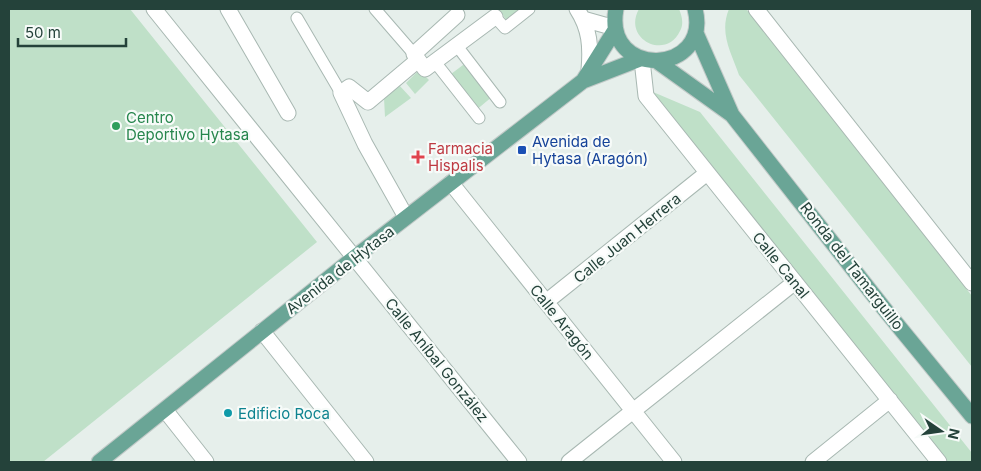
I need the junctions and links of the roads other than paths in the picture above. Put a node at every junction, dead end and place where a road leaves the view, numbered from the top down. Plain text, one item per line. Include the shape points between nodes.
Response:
1 (154, 9) edge
2 (228, 9) edge
3 (375, 9) edge
4 (529, 9) edge
5 (616, 9) edge
6 (756, 9) edge
7 (455, 12) edge
8 (580, 14) edge
9 (495, 17) joint
10 (698, 17) edge
11 (297, 18) dead end
12 (615, 29) junction
13 (472, 34) junction
14 (457, 46) junction
15 (416, 57) junction
16 (641, 59) junction
17 (435, 62) junction
18 (658, 62) junction
19 (586, 75) junction
20 (341, 93) junction
21 (368, 102) junction
22 (500, 102) dead end
23 (288, 113) dead end
24 (732, 115) junction
25 (353, 118) junction
26 (479, 118) dead end
27 (708, 174) junction
28 (451, 183) junction
29 (406, 217) junction
30 (355, 257) junction
31 (795, 282) junction
32 (972, 283) edge
33 (546, 302) junction
34 (262, 332) junction
35 (890, 400) junction
36 (165, 410) junction
37 (633, 411) junction
38 (972, 416) edge
39 (99, 462) edge
40 (206, 462) edge
41 (366, 462) edge
42 (519, 462) edge
43 (569, 462) edge
44 (674, 462) edge
45 (813, 462) edge
46 (939, 462) edge

1 - 30 street, Calle Aníbal González
2 - 23 street
3 - 15 street
4 - 9 street via 505,28
5 - 12 main road
6 - 32 street
7 - 13 street
7 - 15 street
8 - 12 street
8 - 19 street via 591,44
9 - 13 street
10 - 18 main road via 688,48 674,58
10 - 24 main road, Ronda del Tamarguillo
11 - 20 street
12 - 16 main road via 624,47
12 - 19 main road
13 - 14 street
14 - 17 street
14 - 22 street
15 - 17 street via 425,69
15 - 21 street
16 - 18 main road
16 - 19 main road
16 - 27 street, Calle Canal via 646,96
17 - 26 street
18 - 24 main road, Ronda del Tamarguillo
19 - 28 main road, Avenida de Hytasa
20 - 21 street via 349,87
20 - 25 street
21 - 25 street
24 - 38 main road, Ronda del Tamarguillo
25 - 29 street
27 - 31 street, Calle Canal
27 - 33 street, Calle Juan Herrera
28 - 29 main road, Avenida de Hytasa
28 - 33 street, Calle Aragón
29 - 30 main road, Avenida de Hytasa
30 - 34 main road, Avenida de Hytasa
30 - 42 street, Calle Aníbal González
31 - 35 street, Calle Canal
31 - 37 street
33 - 37 street, Calle Aragón
34 - 36 main road, Avenida de Hytasa
34 - 41 street
35 - 45 street
35 - 46 street, Calle Canal
36 - 39 main road, Avenida de Hytasa
36 - 40 street
37 - 43 street
37 - 44 street, Calle Aragón

